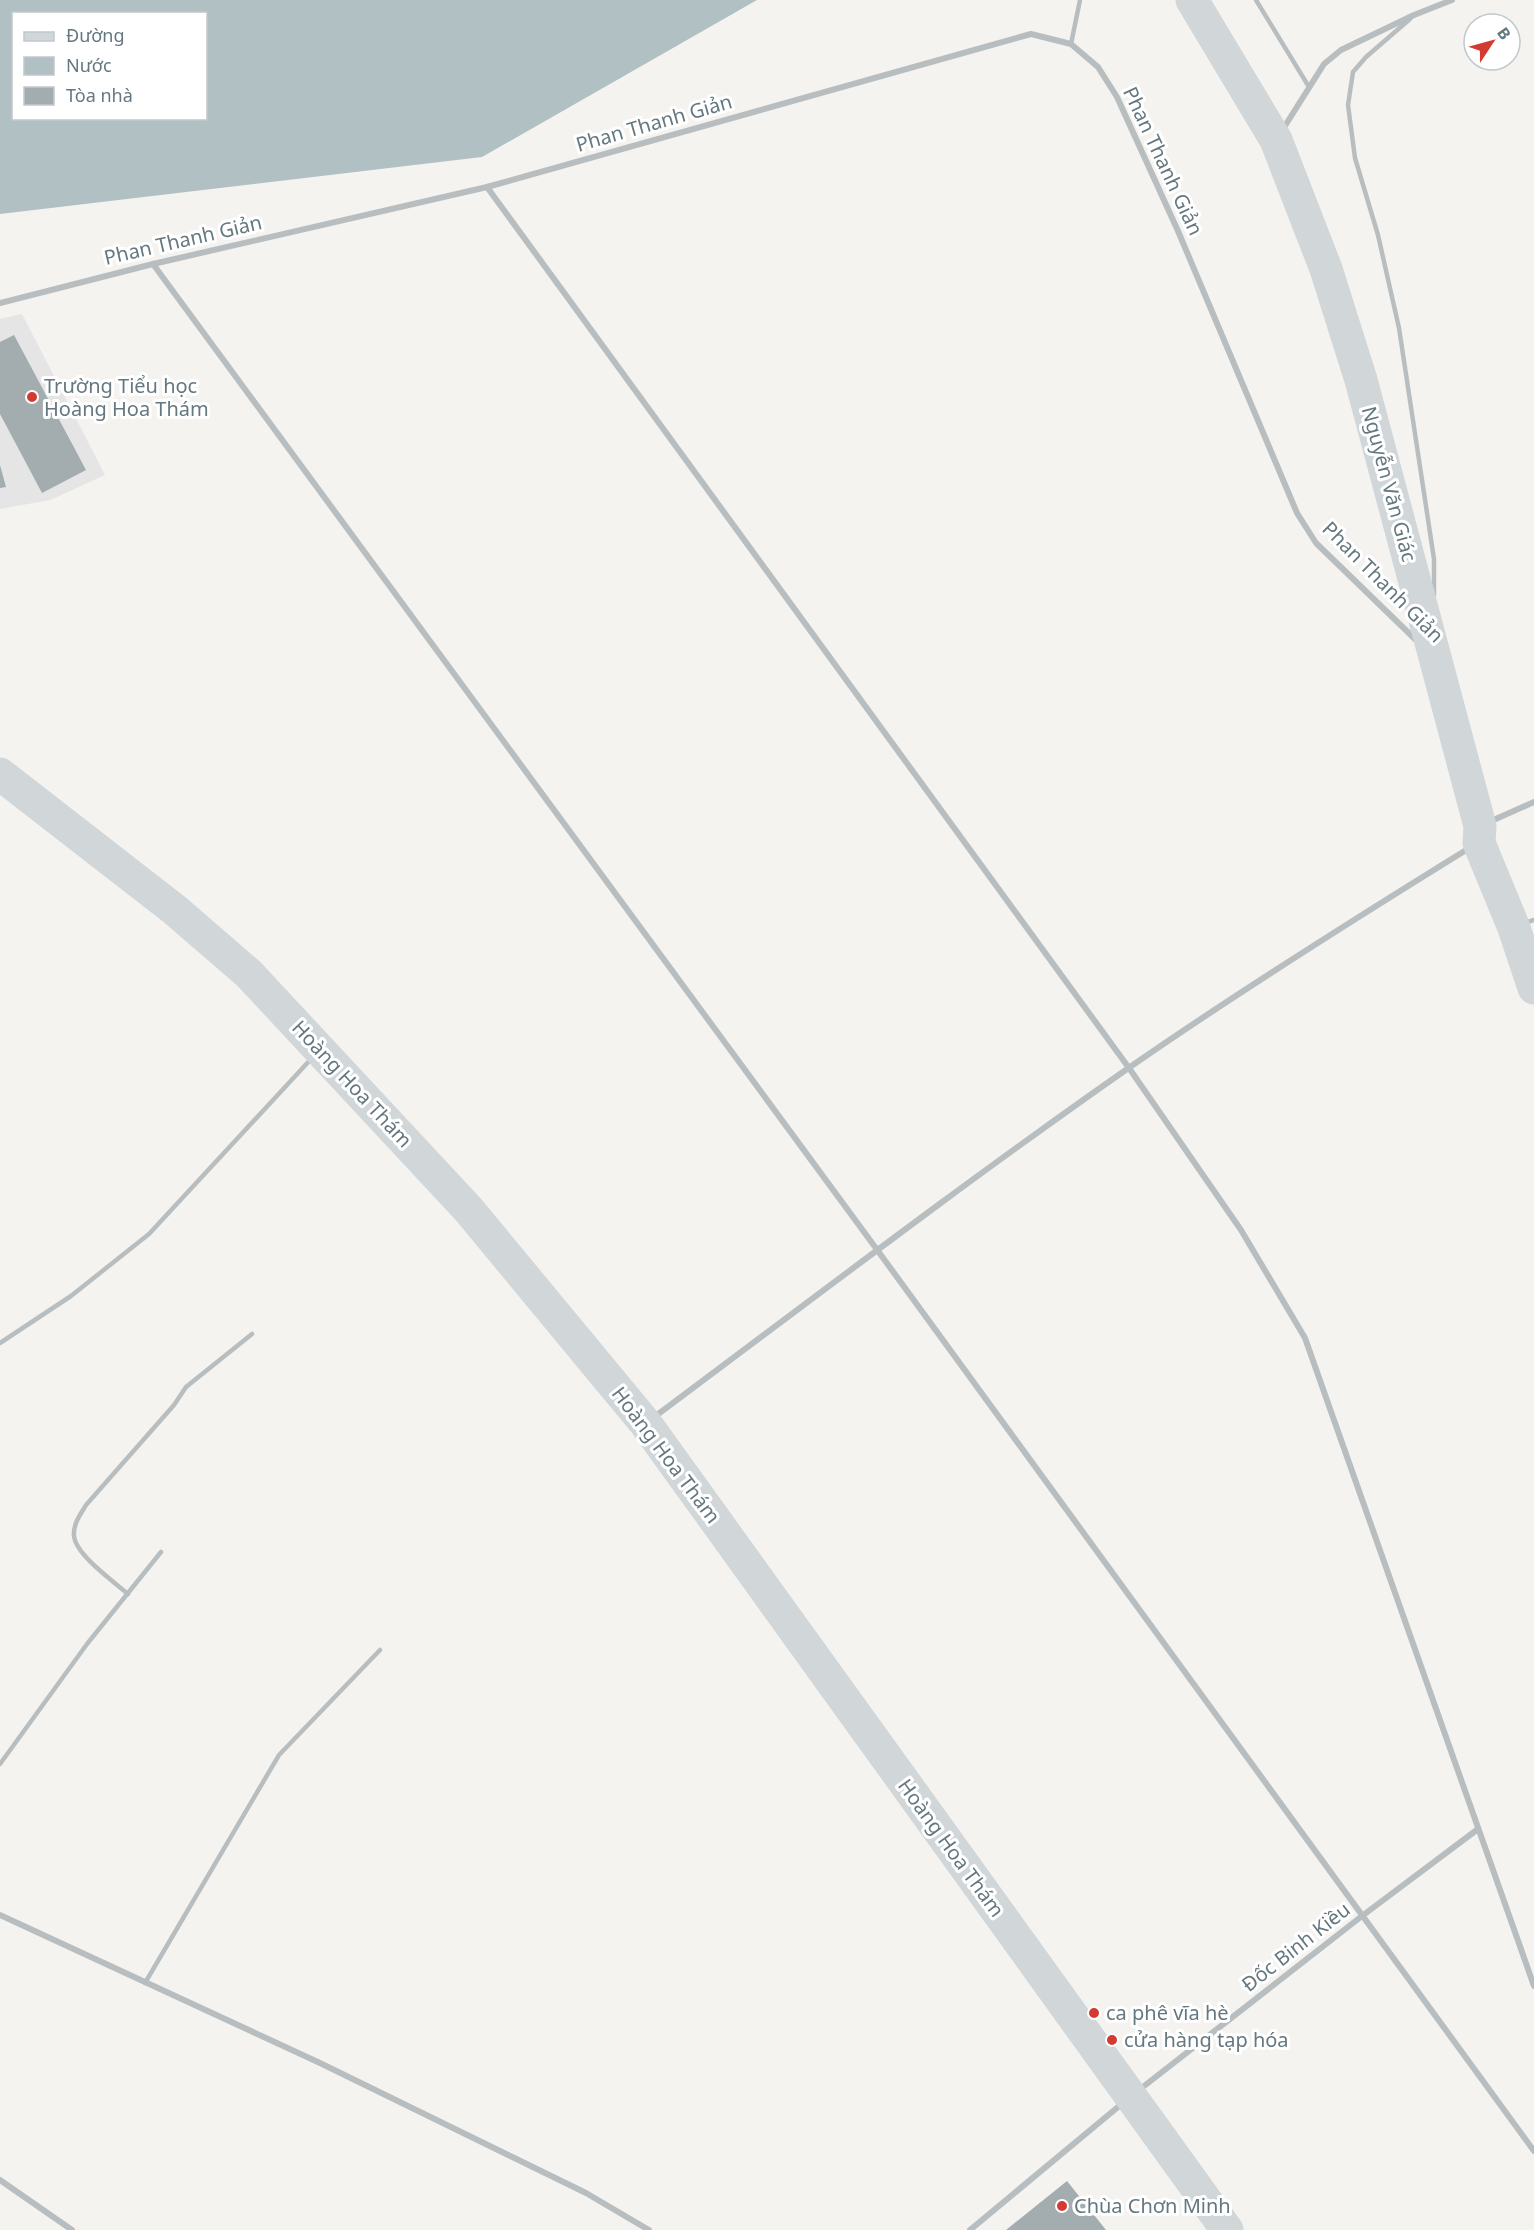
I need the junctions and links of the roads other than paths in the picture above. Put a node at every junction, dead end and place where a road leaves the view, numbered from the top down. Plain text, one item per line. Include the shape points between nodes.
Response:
1 (1080, 0) edge
2 (1192, 0) edge
3 (1256, 0) edge
4 (1452, 0) edge
5 (1414, 15) junction
6 (1071, 44) junction
7 (1309, 87) junction
8 (1276, 140) junction
9 (487, 187) junction
10 (153, 264) junction
11 (0, 303) edge
12 (1434, 603) dead end
13 (1434, 625) dead end
14 (1435, 658) junction
15 (0, 774) edge
16 (1534, 802) edge
17 (1479, 835) junction
18 (1524, 924) edge
19 (1534, 988) edge
20 (319, 1050) junction
21 (1129, 1068) junction
22 (878, 1251) junction
23 (252, 1334) dead end
24 (0, 1343) edge
25 (646, 1424) junction
26 (161, 1552) dead end
27 (128, 1594) junction
28 (380, 1650) dead end
29 (0, 1764) edge
30 (1478, 1829) junction
31 (0, 1915) edge
32 (1362, 1916) junction
33 (145, 1983) junction
34 (1534, 1986) edge
35 (1130, 2097) junction
36 (1534, 2151) edge
37 (0, 2180) edge
38 (72, 2230) edge
39 (649, 2230) edge
40 (970, 2230) edge
41 (1227, 2230) edge

1 - 6 lane
2 - 8 street, Nguyễn Văn Giác
3 - 7 lane
4 - 5 street
5 - 7 street via 1341,50 1324,64
5 - 12 lane, Phan Thanh Giản via 1353,72 1348,105 1355,158 1399,328 1434,559
6 - 9 street, Phan Thanh Giản via 1031,34
6 - 14 street, Phan Thanh Giản via 1098,67 1116,97 1178,231 1297,513 1316,543
7 - 8 street
8 - 14 street, Nguyễn Văn Giác via 1326,269 1361,380
9 - 10 street, Phan Thanh Giản
9 - 21 street
10 - 11 street, Phan Thanh Giản
10 - 22 street
13 - 14 lane, Phan Thanh Giản
14 - 17 street, Nguyễn Văn Giác
15 - 20 street, Hoàng Hoa Thám via 249,974
16 - 17 street
17 - 18 street, Nguyễn Văn Giác
17 - 21 street
18 - 19 street, Nguyễn Văn Giác
20 - 24 lane via 149,1234 71,1296
20 - 25 street, Hoàng Hoa Thám via 468,1209
21 - 22 street
21 - 30 street via 1241,1230 1305,1338
22 - 25 street
22 - 32 street
23 - 27 lane via 186,1387 76,1521 74,1536 79,1551
25 - 35 street, Hoàng Hoa Thám
26 - 27 lane
27 - 29 lane
28 - 33 lane via 279,1755
30 - 32 street, Đốc Binh Kiều
30 - 34 street
31 - 33 street
32 - 35 street, Đốc Binh Kiều
32 - 36 street
33 - 39 street via 331,2068 586,2193
35 - 40 street, Đốc Binh Kiều
35 - 41 street, Hoàng Hoa Thám
37 - 38 street

